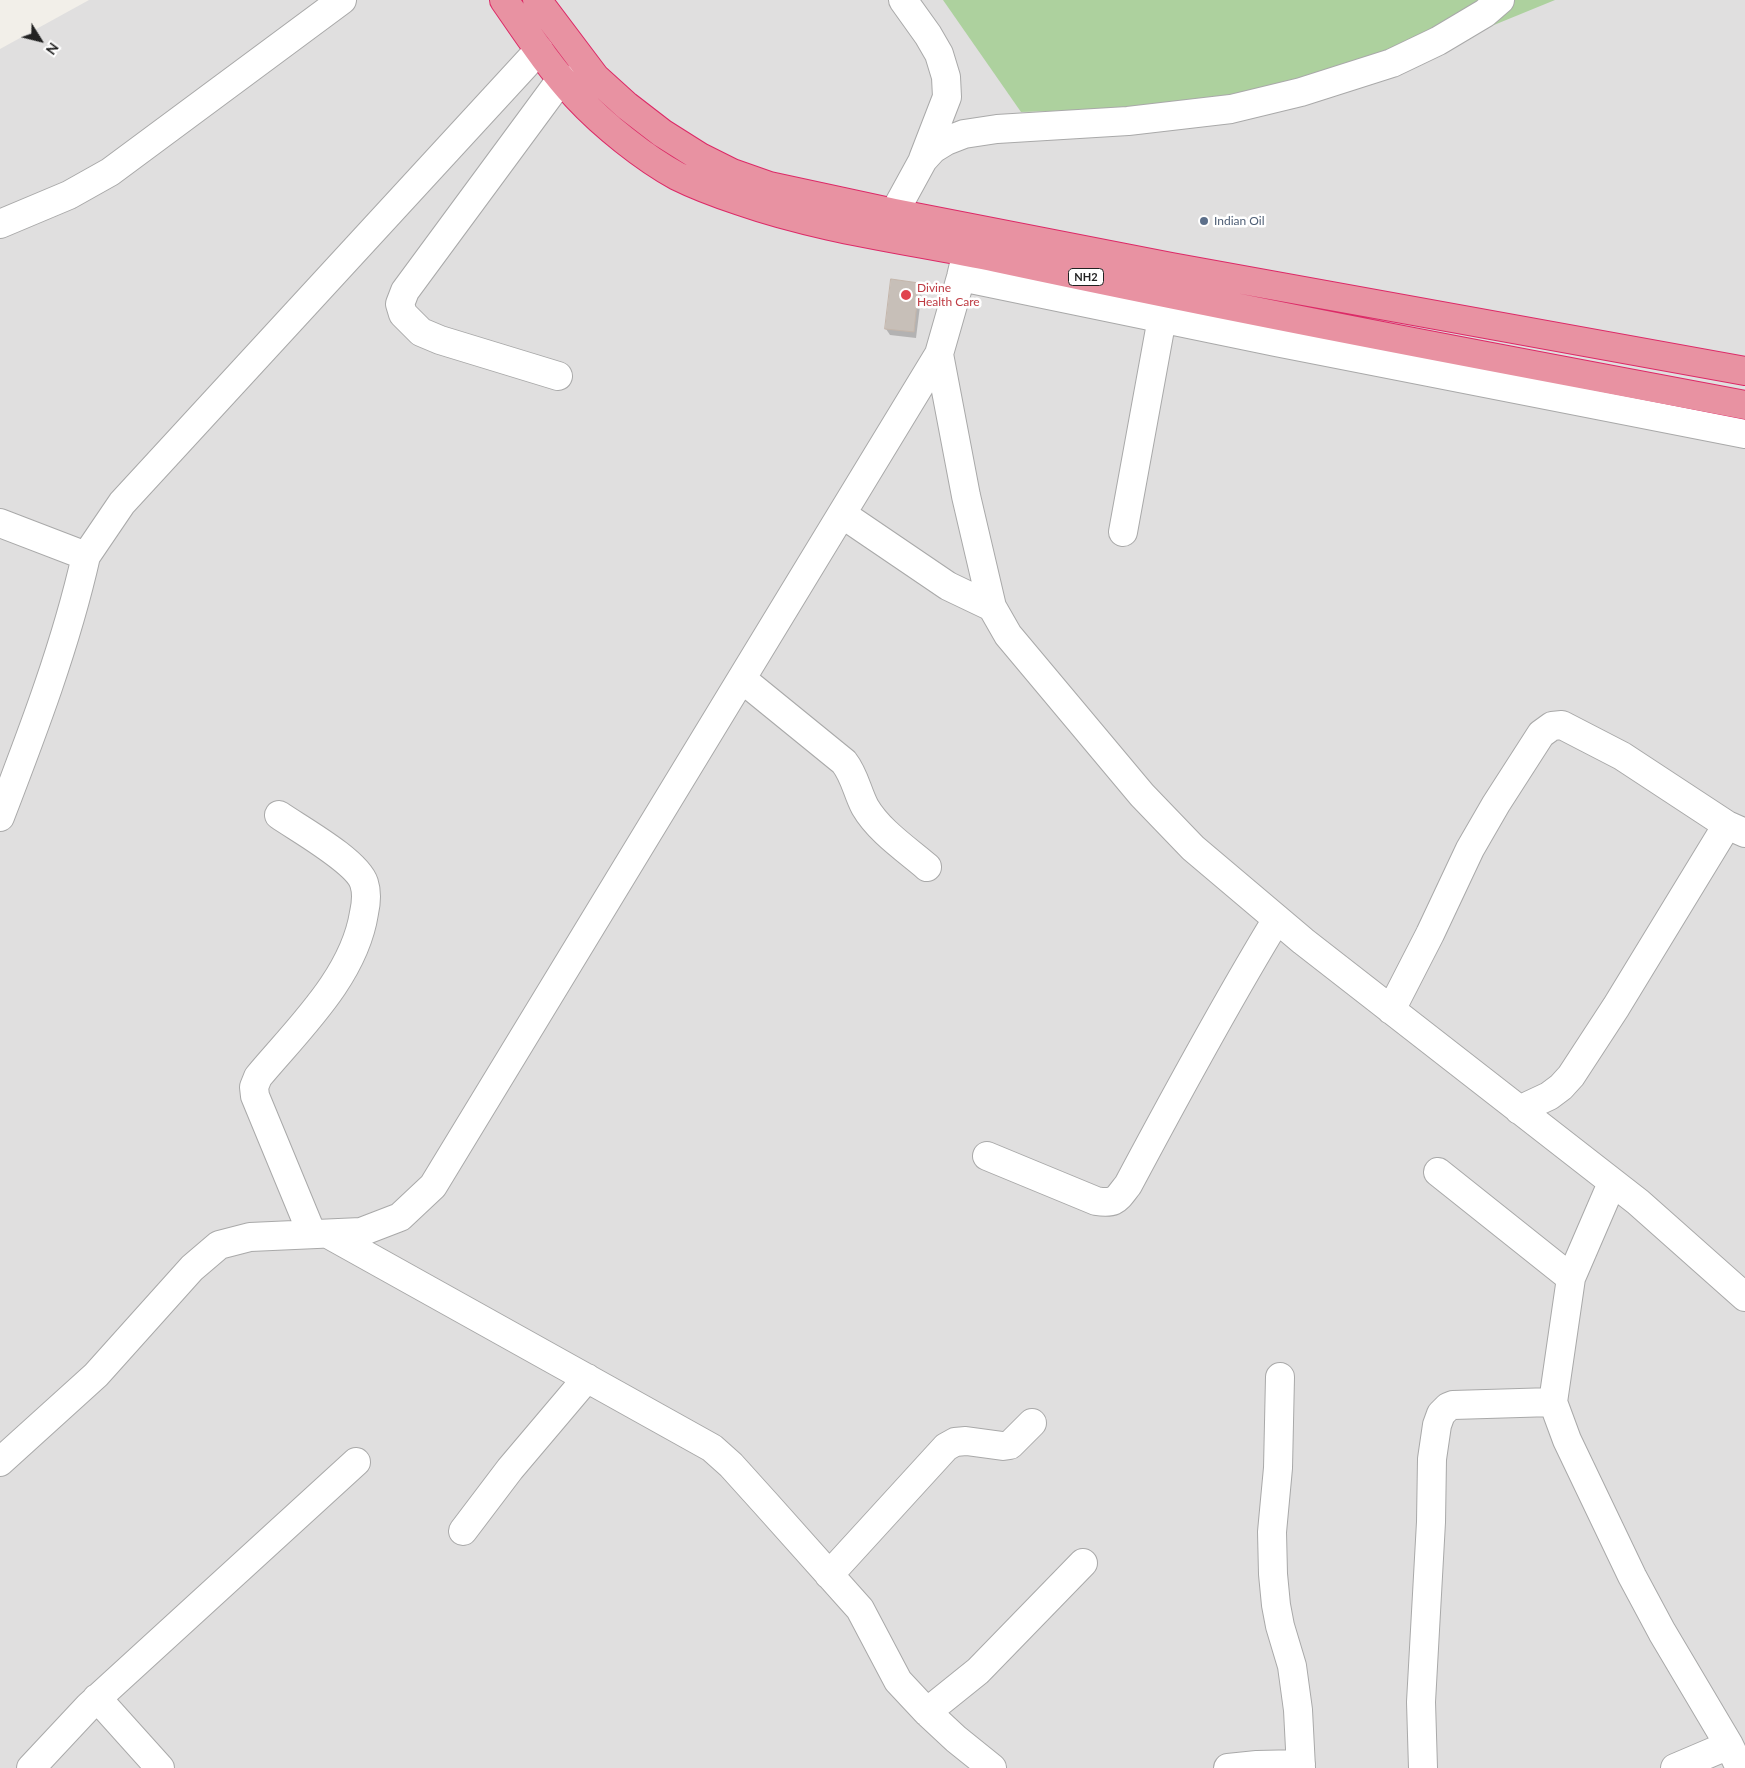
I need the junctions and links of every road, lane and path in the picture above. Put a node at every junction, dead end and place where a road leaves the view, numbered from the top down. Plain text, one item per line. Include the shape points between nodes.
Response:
1 (342, 0) edge
2 (504, 0) edge
3 (537, 0) edge
4 (903, 0) edge
5 (1500, 0) edge
6 (539, 50) junction
7 (562, 78) junction
8 (923, 160) junction
9 (894, 213) junction
10 (0, 224) edge
11 (967, 252) junction
12 (1162, 318) junction
13 (939, 354) junction
14 (1745, 371) edge
15 (558, 376) dead end
16 (1745, 405) edge
17 (1745, 434) edge
18 (842, 514) junction
19 (0, 523) edge
20 (1123, 532) dead end
21 (86, 556) junction
22 (992, 607) junction
23 (742, 679) junction
24 (279, 815) dead end
25 (0, 816) edge
26 (1736, 829) edge
27 (926, 867) dead end
28 (1277, 919) junction
29 (1392, 1010) junction
30 (1519, 1110) junction
31 (987, 1156) dead end
32 (1438, 1172) dead end
33 (1612, 1183) junction
34 (320, 1234) junction
35 (1570, 1278) junction
36 (1745, 1297) edge
37 (1280, 1377) dead end
38 (587, 1378) junction
39 (1553, 1402) junction
40 (1032, 1423) dead end
41 (0, 1462) edge
42 (356, 1462) dead end
43 (463, 1530) dead end
44 (1083, 1563) dead end
45 (829, 1575) junction
46 (97, 1698) junction
47 (926, 1712) junction
48 (1734, 1756) edge
49 (1301, 1766) edge
50 (31, 1768) edge
51 (160, 1768) edge
52 (992, 1768) edge
53 (1228, 1768) edge
54 (1423, 1768) edge
55 (1675, 1768) edge

1 - 10 street via 110,172 68,195
2 - 6 highway, NH2
3 - 9 highway, NH2 via 596,77 655,128 700,157 769,186
4 - 8 street via 939,54 946,77 947,98
5 - 8 street via 1438,42 1392,62 1301,92 1231,109 964,134 933,149
6 - 7 highway, NH2
6 - 21 street via 122,502
7 - 11 highway, NH2 via 608,127 646,156 677,176 716,193 786,216
7 - 15 street via 405,291 400,304 403,314 421,332
8 - 9 street
9 - 11 highway, NH2
11 - 12 street
11 - 13 street
11 - 14 highway, NH2 via 1171,267
11 - 16 highway, NH2
12 - 17 street
12 - 20 street
13 - 18 street
13 - 22 street via 966,496
18 - 22 street via 948,586
18 - 23 street
19 - 21 street
21 - 25 street via 54,670
22 - 28 street via 1008,635 1142,795 1193,848
23 - 27 street via 844,762 873,819
23 - 34 street via 433,1186 400,1217 361,1232
24 - 34 street via 355,868 364,883 366,901 362,926 343,970 324,1001 258,1077 254,1087 255,1096
26 - 29 street via 1622,756 1562,725 1552,726 1541,734 1522,762 1470,849
26 - 30 street via 1571,1076 1549,1096
28 - 29 street
28 - 31 street via 1119,1198 1109,1203 1096,1201
29 - 30 street
30 - 33 street
32 - 35 street
33 - 35 street
33 - 36 street
34 - 38 street
34 - 41 street via 250,1237 219,1245 192,1268 96,1375
35 - 39 street
37 - 49 street via 1273,1574 1280,1626 1292,1666
38 - 43 street
38 - 45 street via 712,1448
39 - 48 street via 1567,1440 1632,1576
39 - 54 street via 1453,1405 1441,1414 1437,1425 1432,1459 1421,1702
40 - 45 street via 1010,1445 966,1441 946,1446
42 - 46 street
44 - 47 street via 978,1671
45 - 47 street via 860,1609 898,1681
46 - 50 street
46 - 51 street
47 - 52 street
48 - 55 street
49 - 53 street

